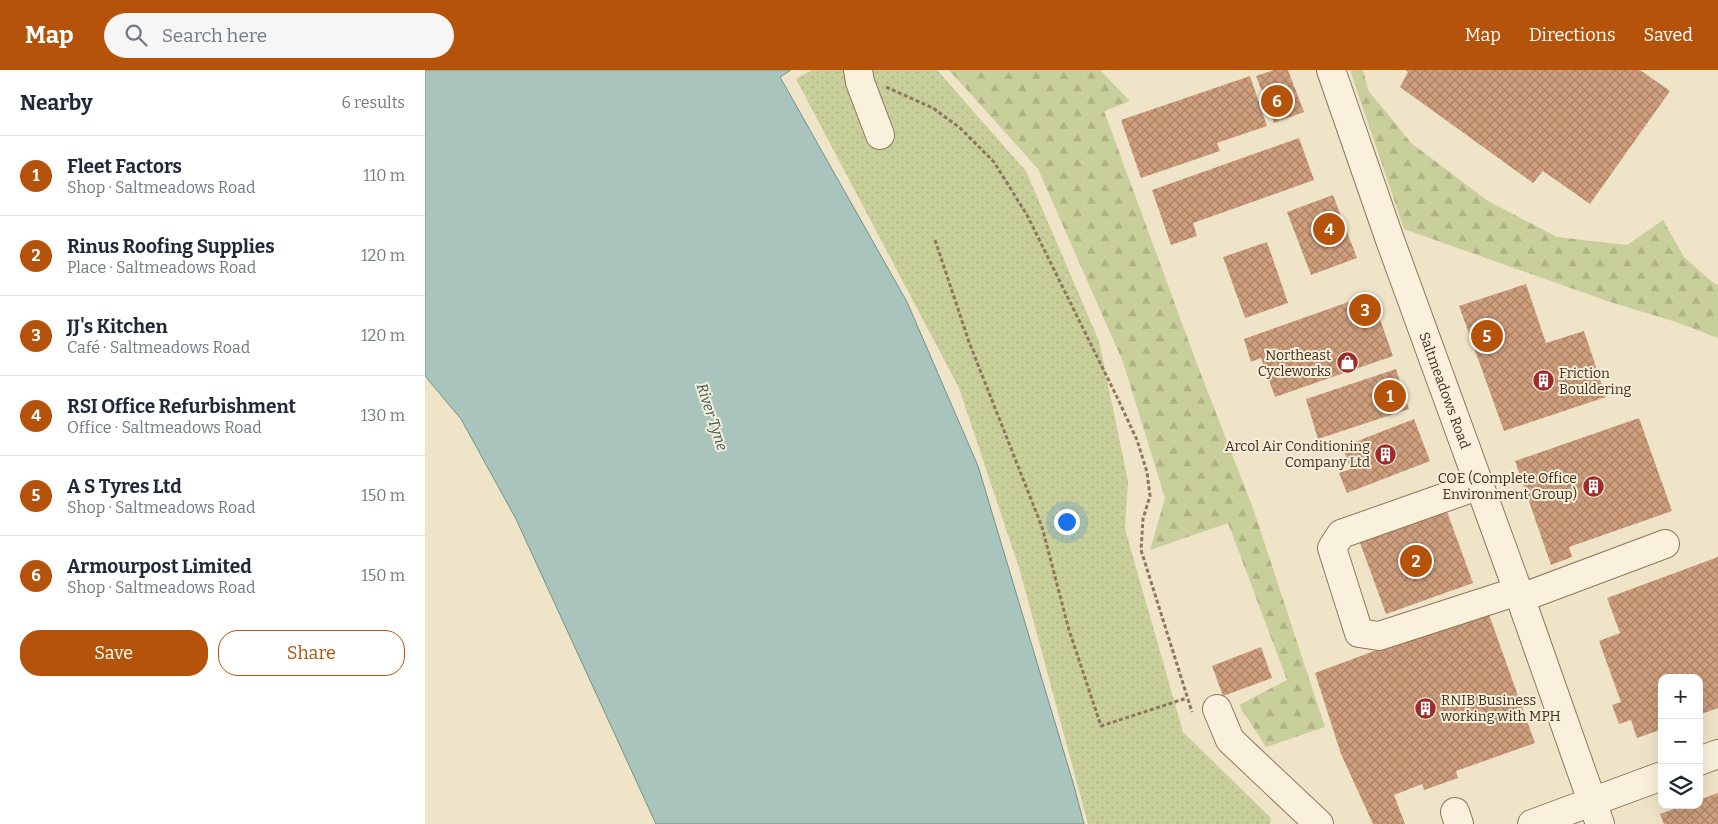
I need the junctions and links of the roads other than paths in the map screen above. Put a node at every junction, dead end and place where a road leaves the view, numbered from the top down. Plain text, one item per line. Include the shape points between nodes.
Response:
1 (1331, 70) edge
2 (859, 76) edge
3 (880, 135) dead end
4 (1480, 485) junction
5 (1665, 544) dead end
6 (1520, 594) junction
7 (1205, 711) road end
8 (1718, 754) edge
9 (1703, 760) edge
10 (1658, 778) edge
11 (1596, 813) edge
12 (1308, 820) edge
13 (1532, 824) edge

1 - 4 street, Saltmeadows Road
2 - 3 street
4 - 6 street, Saltmeadows Road
4 - 6 street via 1341,534 1332,548 1359,633 1379,636
5 - 6 street
6 - 11 street, Saltmeadows Road
7 - 12 street
8 - 9 street
10 - 11 street
11 - 13 street

